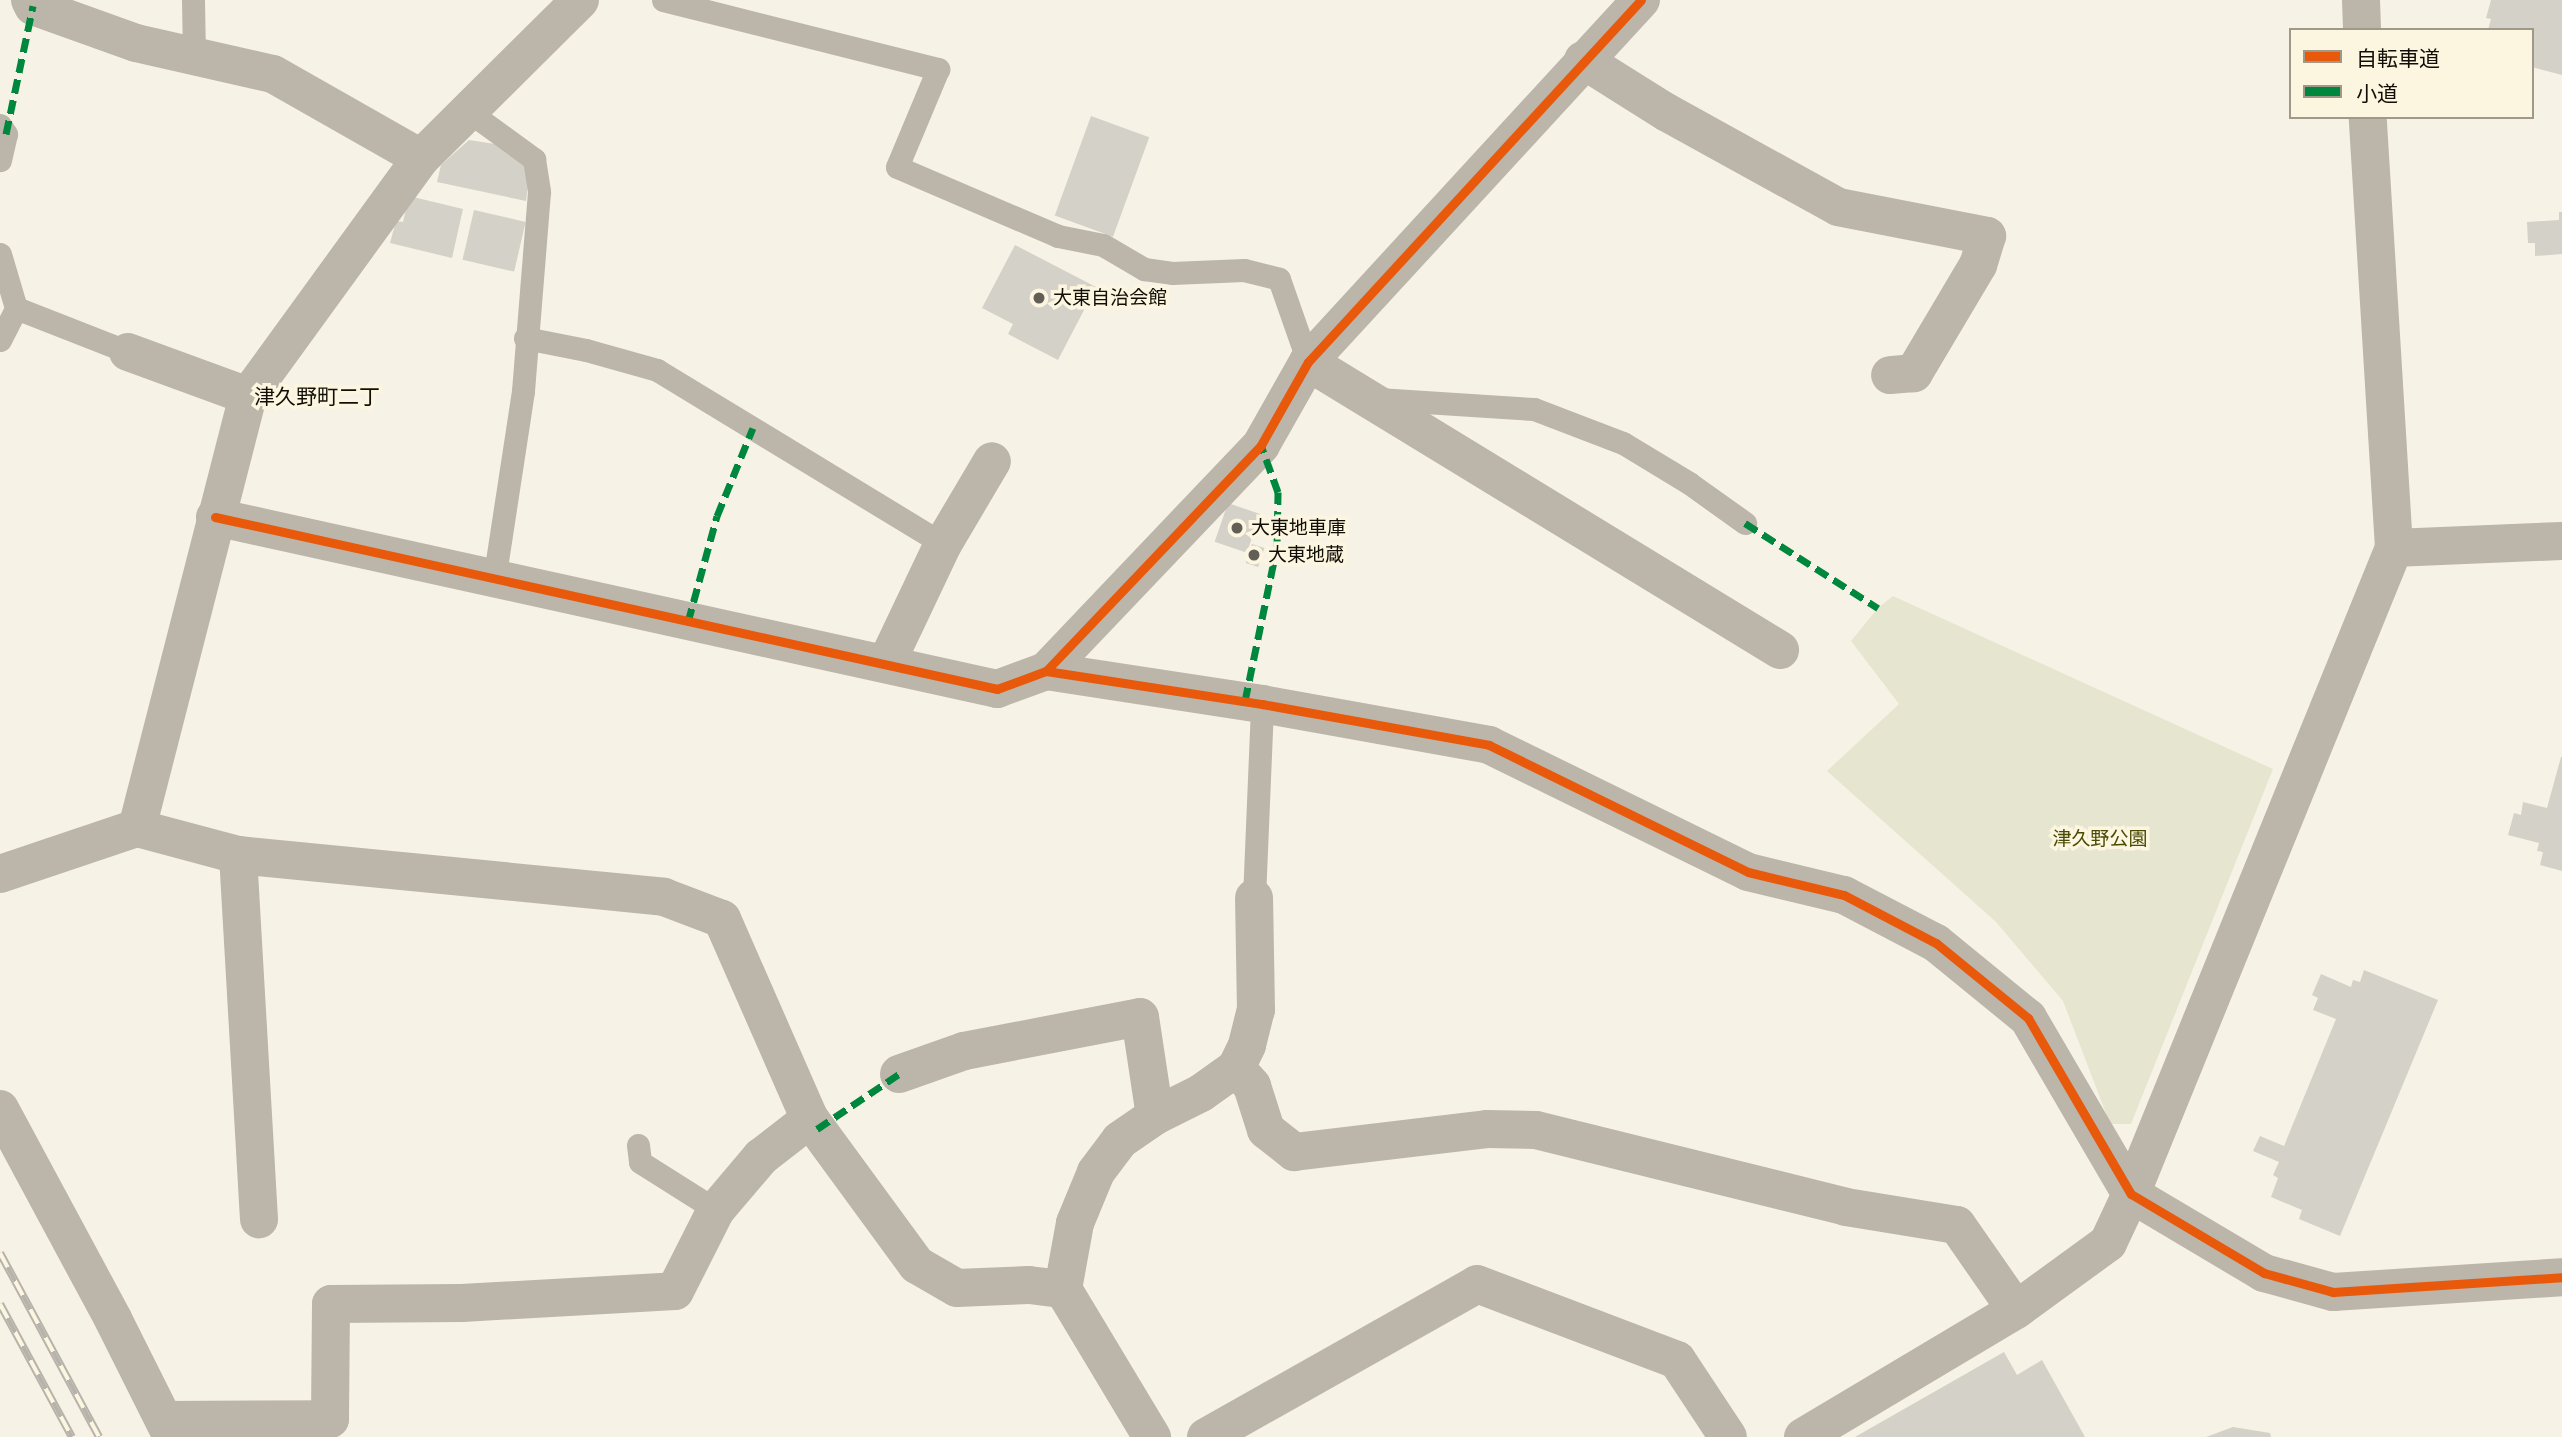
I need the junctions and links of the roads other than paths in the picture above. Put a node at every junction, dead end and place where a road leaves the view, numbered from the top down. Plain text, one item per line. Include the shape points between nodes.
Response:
1 (30, 0) edge
2 (193, 0) edge
3 (580, 0) edge
4 (663, 0) edge
5 (1642, 0) edge
6 (2361, 0) edge
7 (2362, 28) edge
8 (194, 56) junction
9 (1584, 60) junction
10 (468, 111) junction
11 (2368, 119) edge
12 (0, 125) edge
13 (421, 158) junction
14 (0, 160) edge
15 (0, 254) edge
16 (16, 308) junction
17 (526, 338) junction
18 (0, 340) edge
19 (128, 352) joint
20 (1308, 362) junction
21 (1890, 374) dead end
22 (248, 396) junction
23 (1368, 398) junction
24 (992, 461) dead end
25 (215, 517) junction
26 (1745, 523) dead end
27 (2562, 541) edge
28 (943, 544) junction
29 (2394, 548) junction
30 (494, 580) junction
31 (1780, 650) dead end
32 (886, 664) junction
33 (1046, 671) junction
34 (1262, 704) junction
35 (137, 828) junction
36 (238, 855) junction
37 (0, 874) edge
38 (1254, 898) joint
39 (1236, 1068) junction
40 (899, 1074) dead end
41 (0, 1108) edge
42 (1155, 1116) junction
43 (810, 1119) junction
44 (638, 1145) dead end
45 (2131, 1194) junction
46 (716, 1210) junction
47 (259, 1219) dead end
48 (2562, 1278) edge
49 (1063, 1289) junction
50 (2016, 1310) junction
51 (168, 1429) edge
52 (1152, 1437) edge
53 (1206, 1437) edge
54 (1728, 1437) edge
55 (1803, 1437) edge

1 - 8 street via 33,6 136,43
2 - 8 lane
3 - 10 street
4 - 20 lane via 938,69 897,167 1058,236 1103,245 1144,269 1244,271 1279,279
5 - 9 street
6 - 7 street
8 - 13 street via 273,74
9 - 20 street
9 - 21 street via 1666,112 1838,207 1987,236 1978,265 1914,373
10 - 13 street
10 - 17 lane via 534,159 539,192
11 - 29 street
12 - 14 lane via 6,134
13 - 22 street
15 - 16 lane
16 - 18 lane
16 - 19 lane
17 - 28 lane via 657,370
17 - 30 lane via 523,391
19 - 22 street
20 - 23 street
20 - 33 street via 1261,445
22 - 25 street
23 - 26 lane via 1534,409 1623,443
23 - 31 street
24 - 28 street
25 - 30 street
25 - 35 street
27 - 29 street
28 - 32 street
29 - 45 street
30 - 32 street
32 - 33 street via 997,689
33 - 34 street
34 - 38 lane
34 - 45 street via 1489,745 1748,872 1844,895 1936,943 2028,1018
35 - 36 street
35 - 37 street
36 - 43 street via 664,897 722,919
36 - 47 street
38 - 39 street via 1256,1010
39 - 42 street via 1201,1093
39 - 50 street via 1252,1086 1266,1130 1294,1152 1487,1129 1536,1130 1846,1207 1957,1225
40 - 42 street via 964,1051 1140,1017
41 - 51 street
42 - 49 street via 1120,1140 1096,1172 1075,1223
43 - 46 street via 761,1157
43 - 49 street via 917,1265 957,1288 1029,1285
44 - 46 lane via 640,1162
45 - 48 street via 2264,1273 2333,1292
45 - 50 street via 2108,1243
46 - 51 street via 675,1291 462,1303 331,1304 330,1419
49 - 52 street
50 - 55 street
53 - 54 street via 1476,1284 1677,1360

